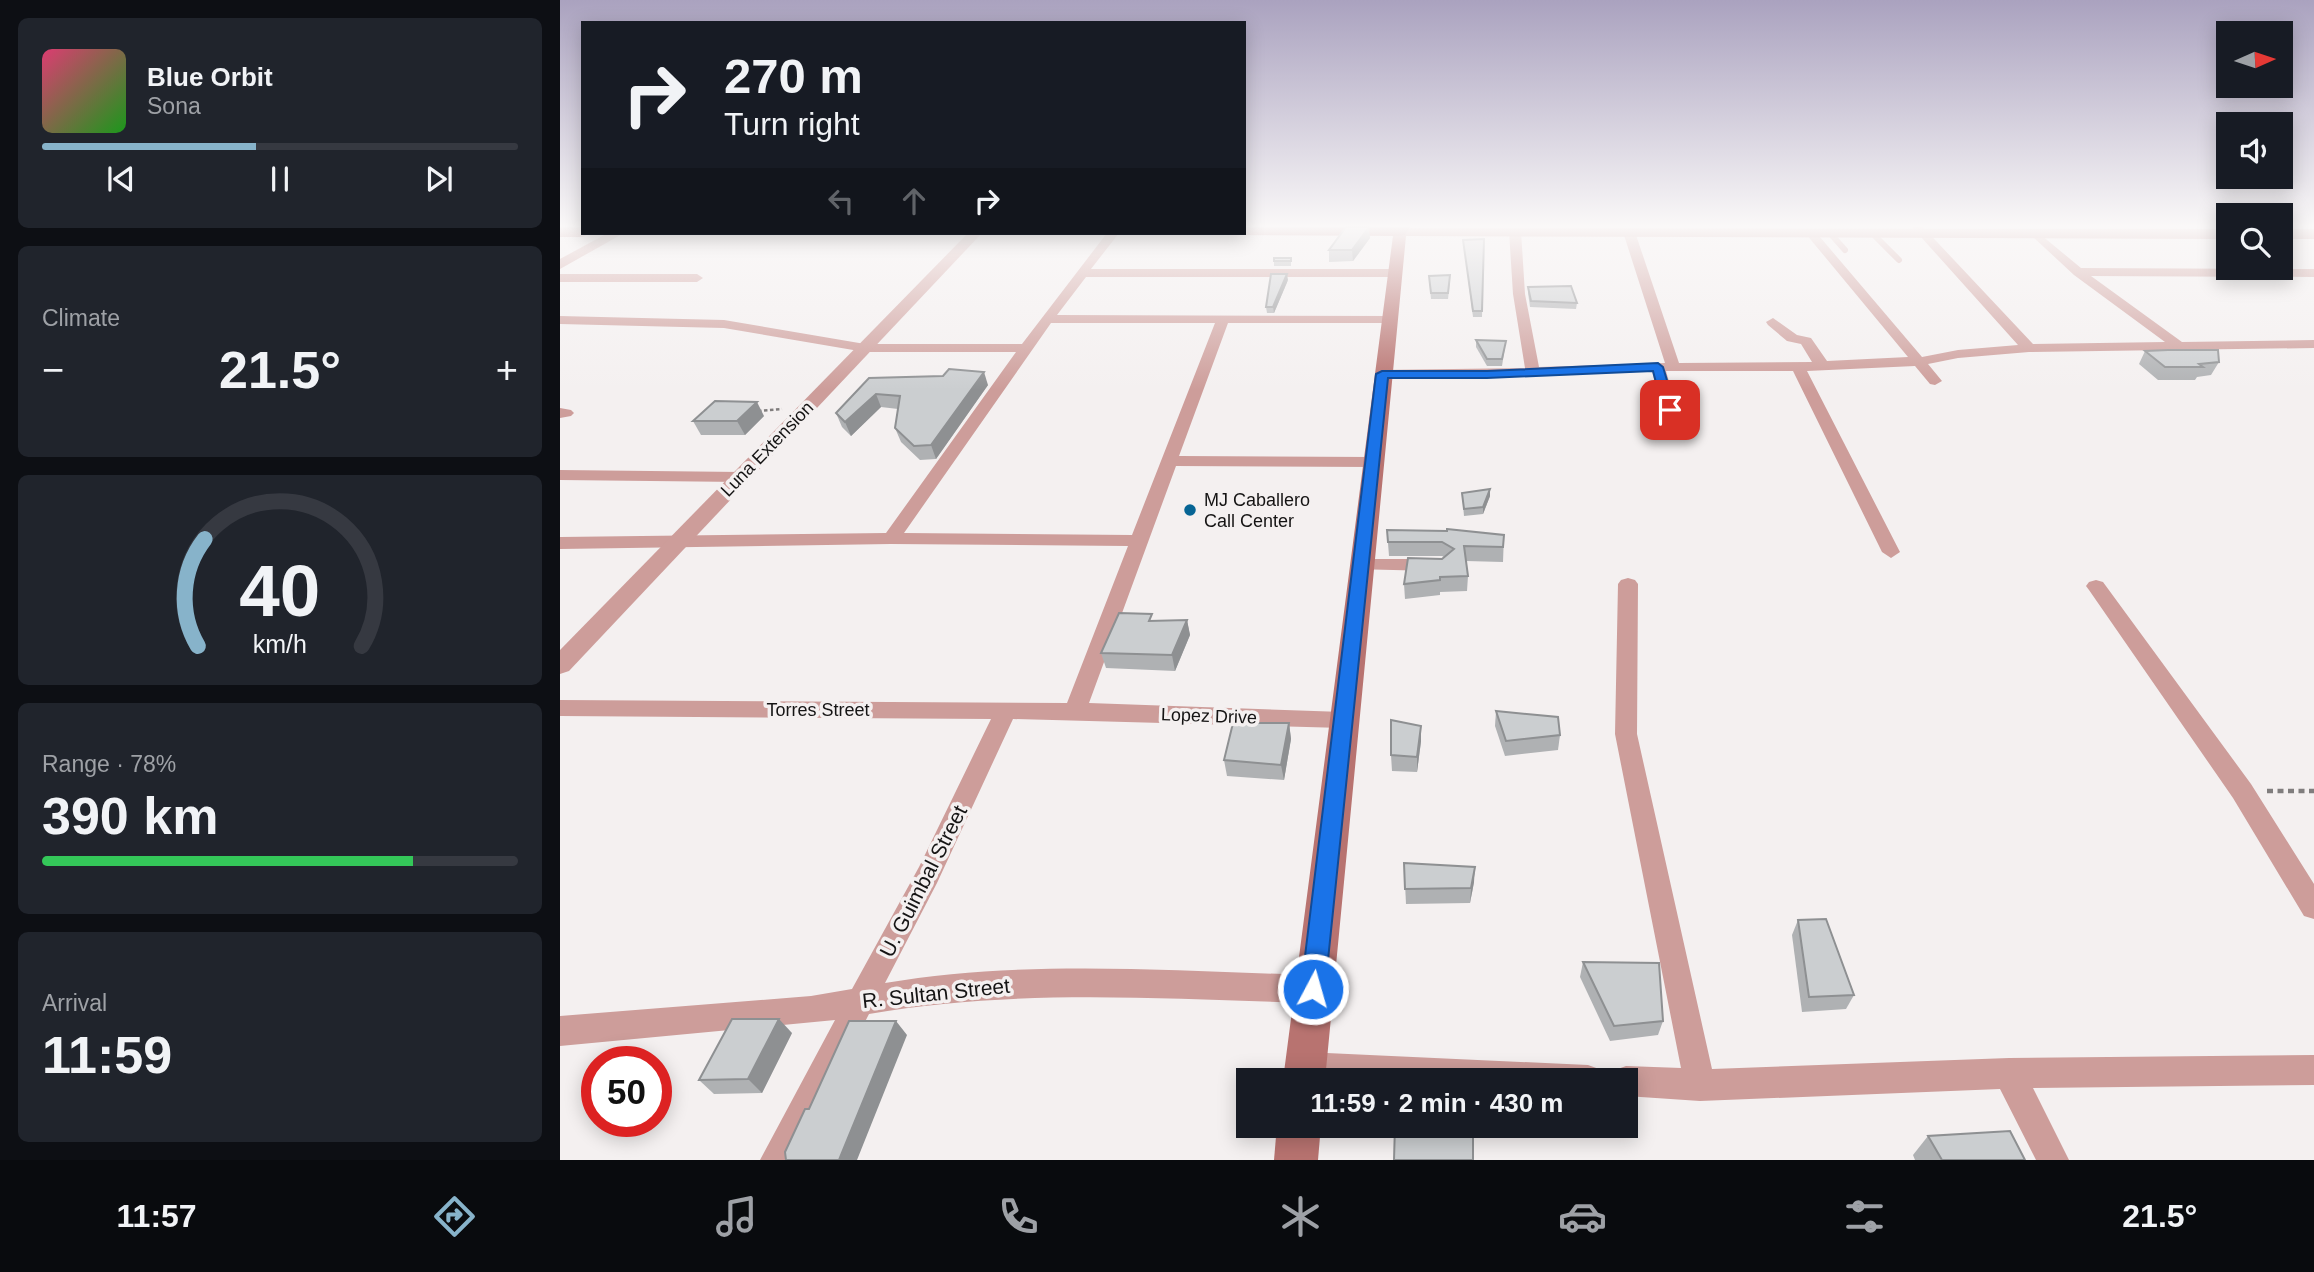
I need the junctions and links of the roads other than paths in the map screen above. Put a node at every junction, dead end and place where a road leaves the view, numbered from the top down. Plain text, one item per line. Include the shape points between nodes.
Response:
1 (929, 281) edge
2 (1077, 281) edge
3 (1393, 281) edge
4 (1518, 281) edge
5 (1642, 281) edge
6 (1852, 281) edge
7 (1967, 281) edge
8 (2091, 281) edge
9 (1047, 319) junction
10 (1223, 319) junction
11 (560, 320) edge
12 (1389, 320) junction
13 (1773, 322) dead end
14 (2314, 344) edge
15 (2178, 345) junction
16 (865, 348) junction
17 (1027, 348) junction
18 (2029, 348) junction
19 (1920, 361) junction
20 (1823, 366) junction
21 (1666, 367) junction
22 (1798, 367) junction
23 (1534, 372) junction
24 (1382, 374) junction
25 (1935, 381) dead end
26 (1675, 431) dead end
27 (1169, 461) junction
28 (1372, 462) junction
29 (560, 475) edge
30 (741, 477) junction
31 (891, 538) junction
32 (1139, 541) junction
33 (560, 543) edge
34 (676, 543) junction
35 (1891, 552) dead end
36 (1360, 565) junction
37 (1442, 565) edge
38 (1628, 584) dead end
39 (2096, 586) dead end
40 (560, 665) edge
41 (560, 708) edge
42 (1006, 711) junction
43 (1075, 711) junction
44 (1343, 720) junction
45 (2314, 907) edge
46 (1313, 989) junction
47 (863, 1000) junction
48 (560, 1031) edge
49 (1306, 1068) edge
50 (2314, 1070) edge
51 (2009, 1073) junction
52 (1638, 1082) edge
53 (1700, 1085) junction
54 (1298, 1138) edge
55 (776, 1160) edge
56 (1296, 1160) edge
57 (2053, 1160) edge

1 - 16 street, Luna Extension
2 - 9 street
3 - 12 main road
4 - 23 street
5 - 21 street
6 - 19 street
7 - 18 street
8 - 15 street
9 - 10 street
9 - 17 street
10 - 12 street
10 - 27 street
11 - 16 street via 711,323
12 - 24 main road
13 - 20 street via 1811,346
14 - 15 street
15 - 18 street
16 - 17 street
16 - 30 street, Luna Extension
17 - 31 street
18 - 19 street
19 - 20 street
19 - 25 street
20 - 22 street
21 - 22 street
21 - 23 street
21 - 26 street
22 - 35 street
23 - 24 street
24 - 28 main road
27 - 28 street
27 - 32 street
28 - 36 main road
29 - 30 street
30 - 34 street, Luna Extension
31 - 32 street
31 - 34 street
32 - 43 street
33 - 34 street
34 - 40 street, Luna Extension
36 - 37 street
36 - 44 main road
38 - 53 street via 1626,734
39 - 45 street via 2242,791
41 - 42 street, Torres Street
42 - 43 street, Torres Street
42 - 47 street, U. Guimbal Street
43 - 44 street, Lopez Drive
44 - 46 main road
46 - 47 street, R. Sultan Street via 1038,983
46 - 49 main road
47 - 48 street, R. Sultan Street via 811,1010
47 - 55 street, U. Guimbal Street
50 - 51 street
51 - 53 street
51 - 57 street
52 - 53 street
54 - 56 main road

